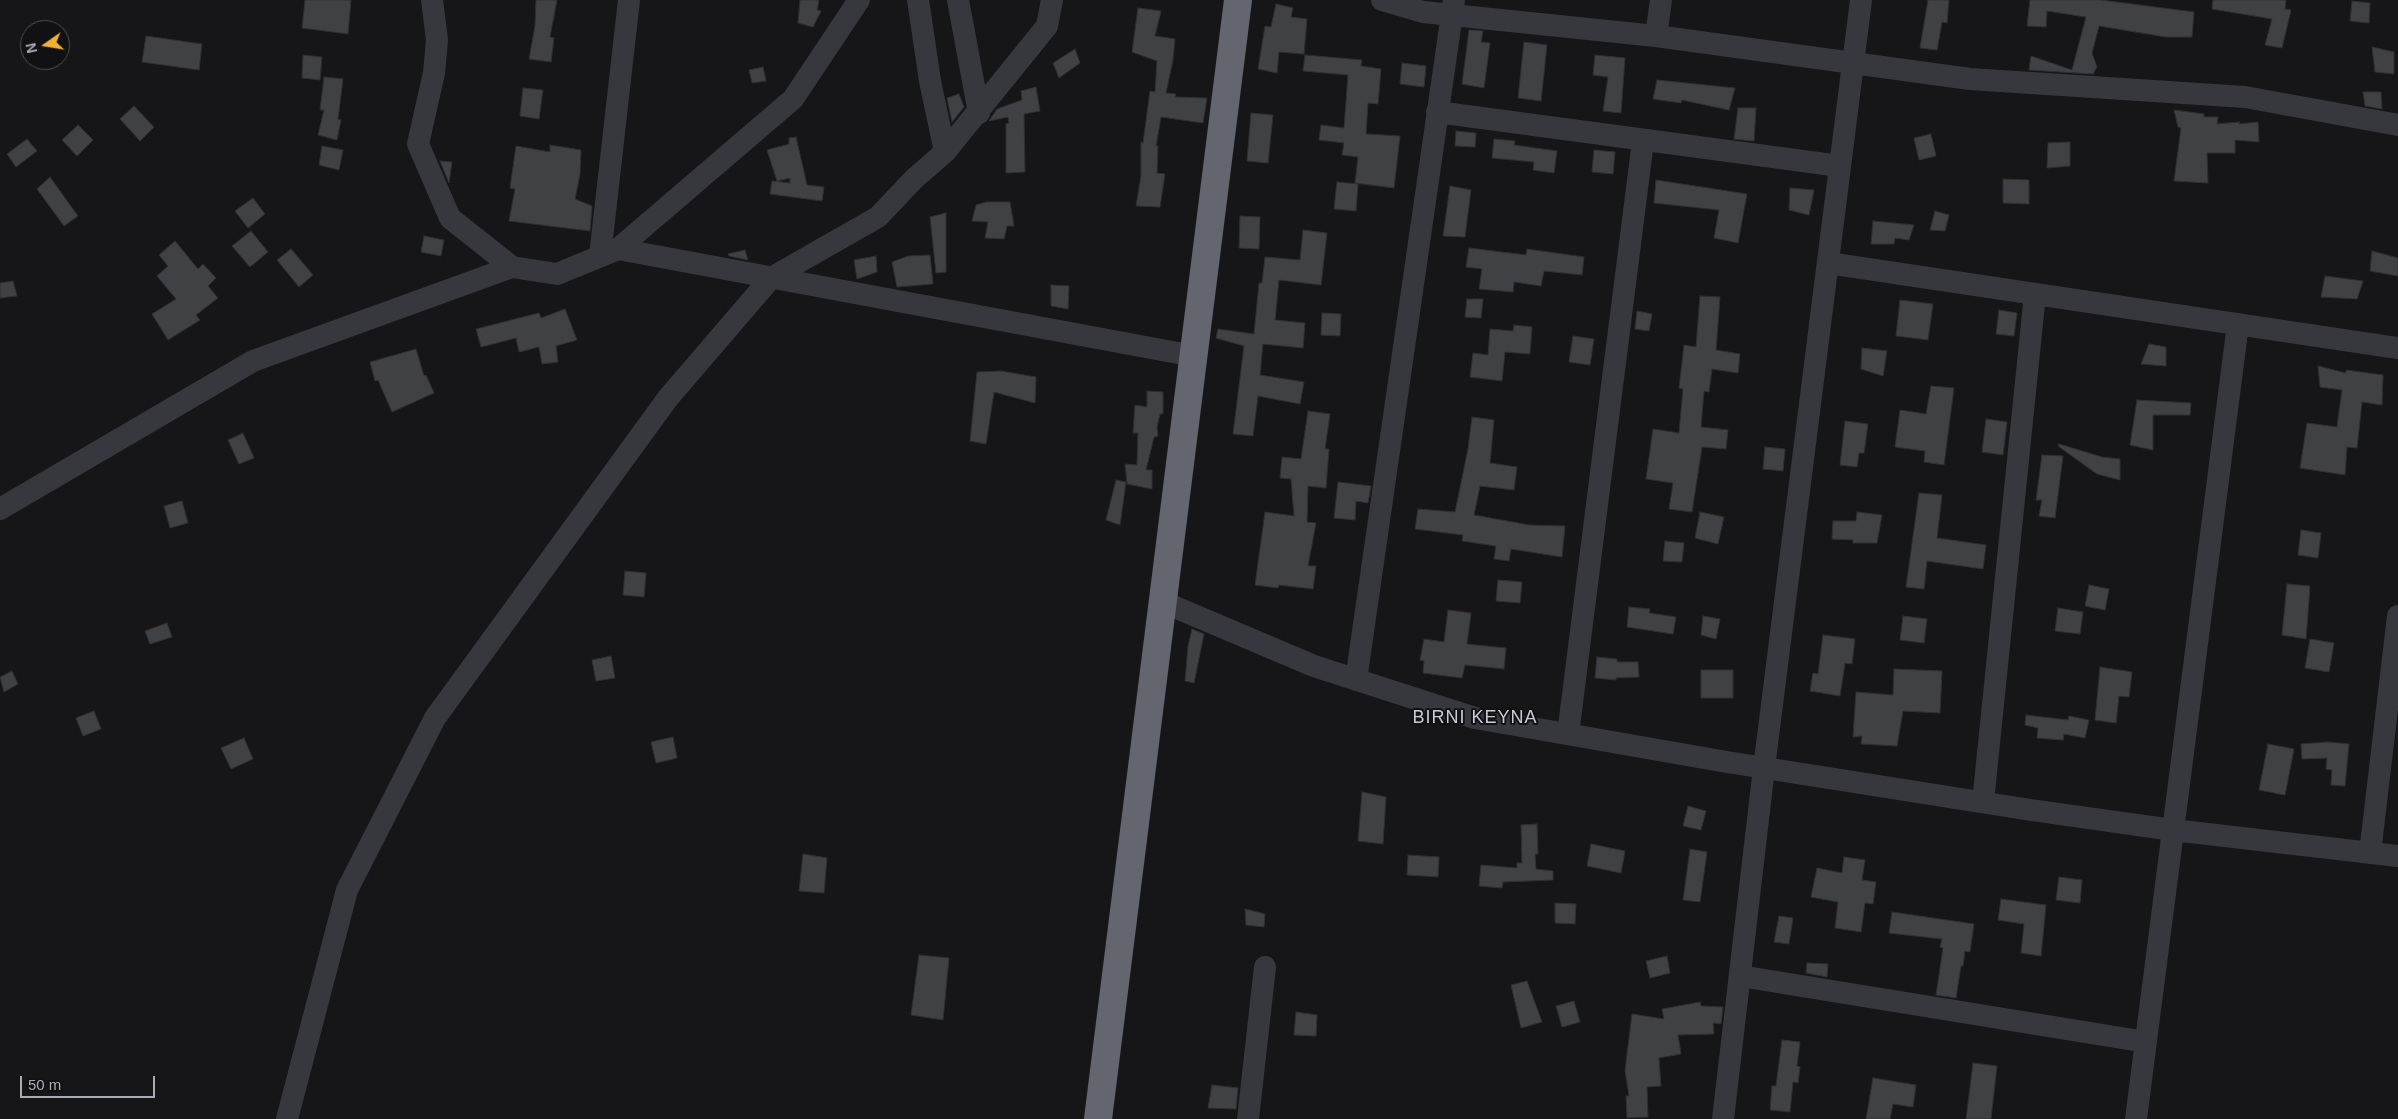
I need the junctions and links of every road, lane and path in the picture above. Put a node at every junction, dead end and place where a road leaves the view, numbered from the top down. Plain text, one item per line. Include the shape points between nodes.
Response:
1 (432, 0) edge
2 (629, 0) edge
3 (859, 0) edge
4 (918, 0) edge
5 (958, 0) edge
6 (1052, 0) edge
7 (1238, 0) edge
8 (1382, 0) edge
9 (1661, 0) edge
10 (1861, 0) edge
11 (1452, 7) edge
12 (1656, 36) junction
13 (1853, 63) junction
14 (1437, 112) junction
15 (979, 113) junction
16 (2398, 125) edge
17 (1643, 140) junction
18 (945, 152) junction
19 (1840, 166) junction
20 (609, 252) junction
21 (1828, 263) junction
22 (512, 267) junction
23 (771, 278) junction
24 (2035, 294) junction
25 (2238, 324) junction
26 (2398, 348) edge
27 (1194, 356) junction
28 (0, 509) edge
29 (1163, 602) junction
30 (2398, 616) edge
31 (1356, 680) junction
32 (1568, 734) junction
33 (1764, 768) junction
34 (1983, 802) junction
35 (2173, 830) junction
36 (2370, 853) junction
37 (2398, 856) edge
38 (1265, 967) dead end
39 (1740, 976) junction
40 (2146, 1042) junction
41 (287, 1119) edge
42 (1098, 1119) edge
43 (1248, 1119) edge
44 (1723, 1119) edge
45 (2136, 1119) edge

1 - 22 street via 436,48 434,72 418,144 450,218
2 - 20 street
3 - 20 street via 793,99
4 - 18 street
5 - 15 street
6 - 15 street via 1047,26
7 - 27 highway
8 - 11 street via 1422,12
9 - 12 street
10 - 13 street
11 - 12 street
11 - 14 street
12 - 13 street
13 - 16 street via 1970,79 2245,96
13 - 19 street
14 - 17 street
14 - 31 street
15 - 18 street
17 - 19 street
17 - 32 street
18 - 23 street via 878,217
19 - 21 street
20 - 22 street via 557,274
20 - 23 street
21 - 24 street
21 - 33 street
22 - 28 street via 253,361
23 - 27 street
23 - 41 street via 668,398 435,718 347,890
24 - 25 street
24 - 34 street
25 - 26 street
25 - 35 street
27 - 29 highway
29 - 31 street via 1314,666
29 - 42 highway
30 - 36 street
31 - 32 street via 1475,718
32 - 33 street
33 - 34 street
33 - 39 street
34 - 35 street
35 - 36 street
35 - 40 street
36 - 37 street
38 - 43 street
39 - 40 street
39 - 44 street
40 - 45 street

